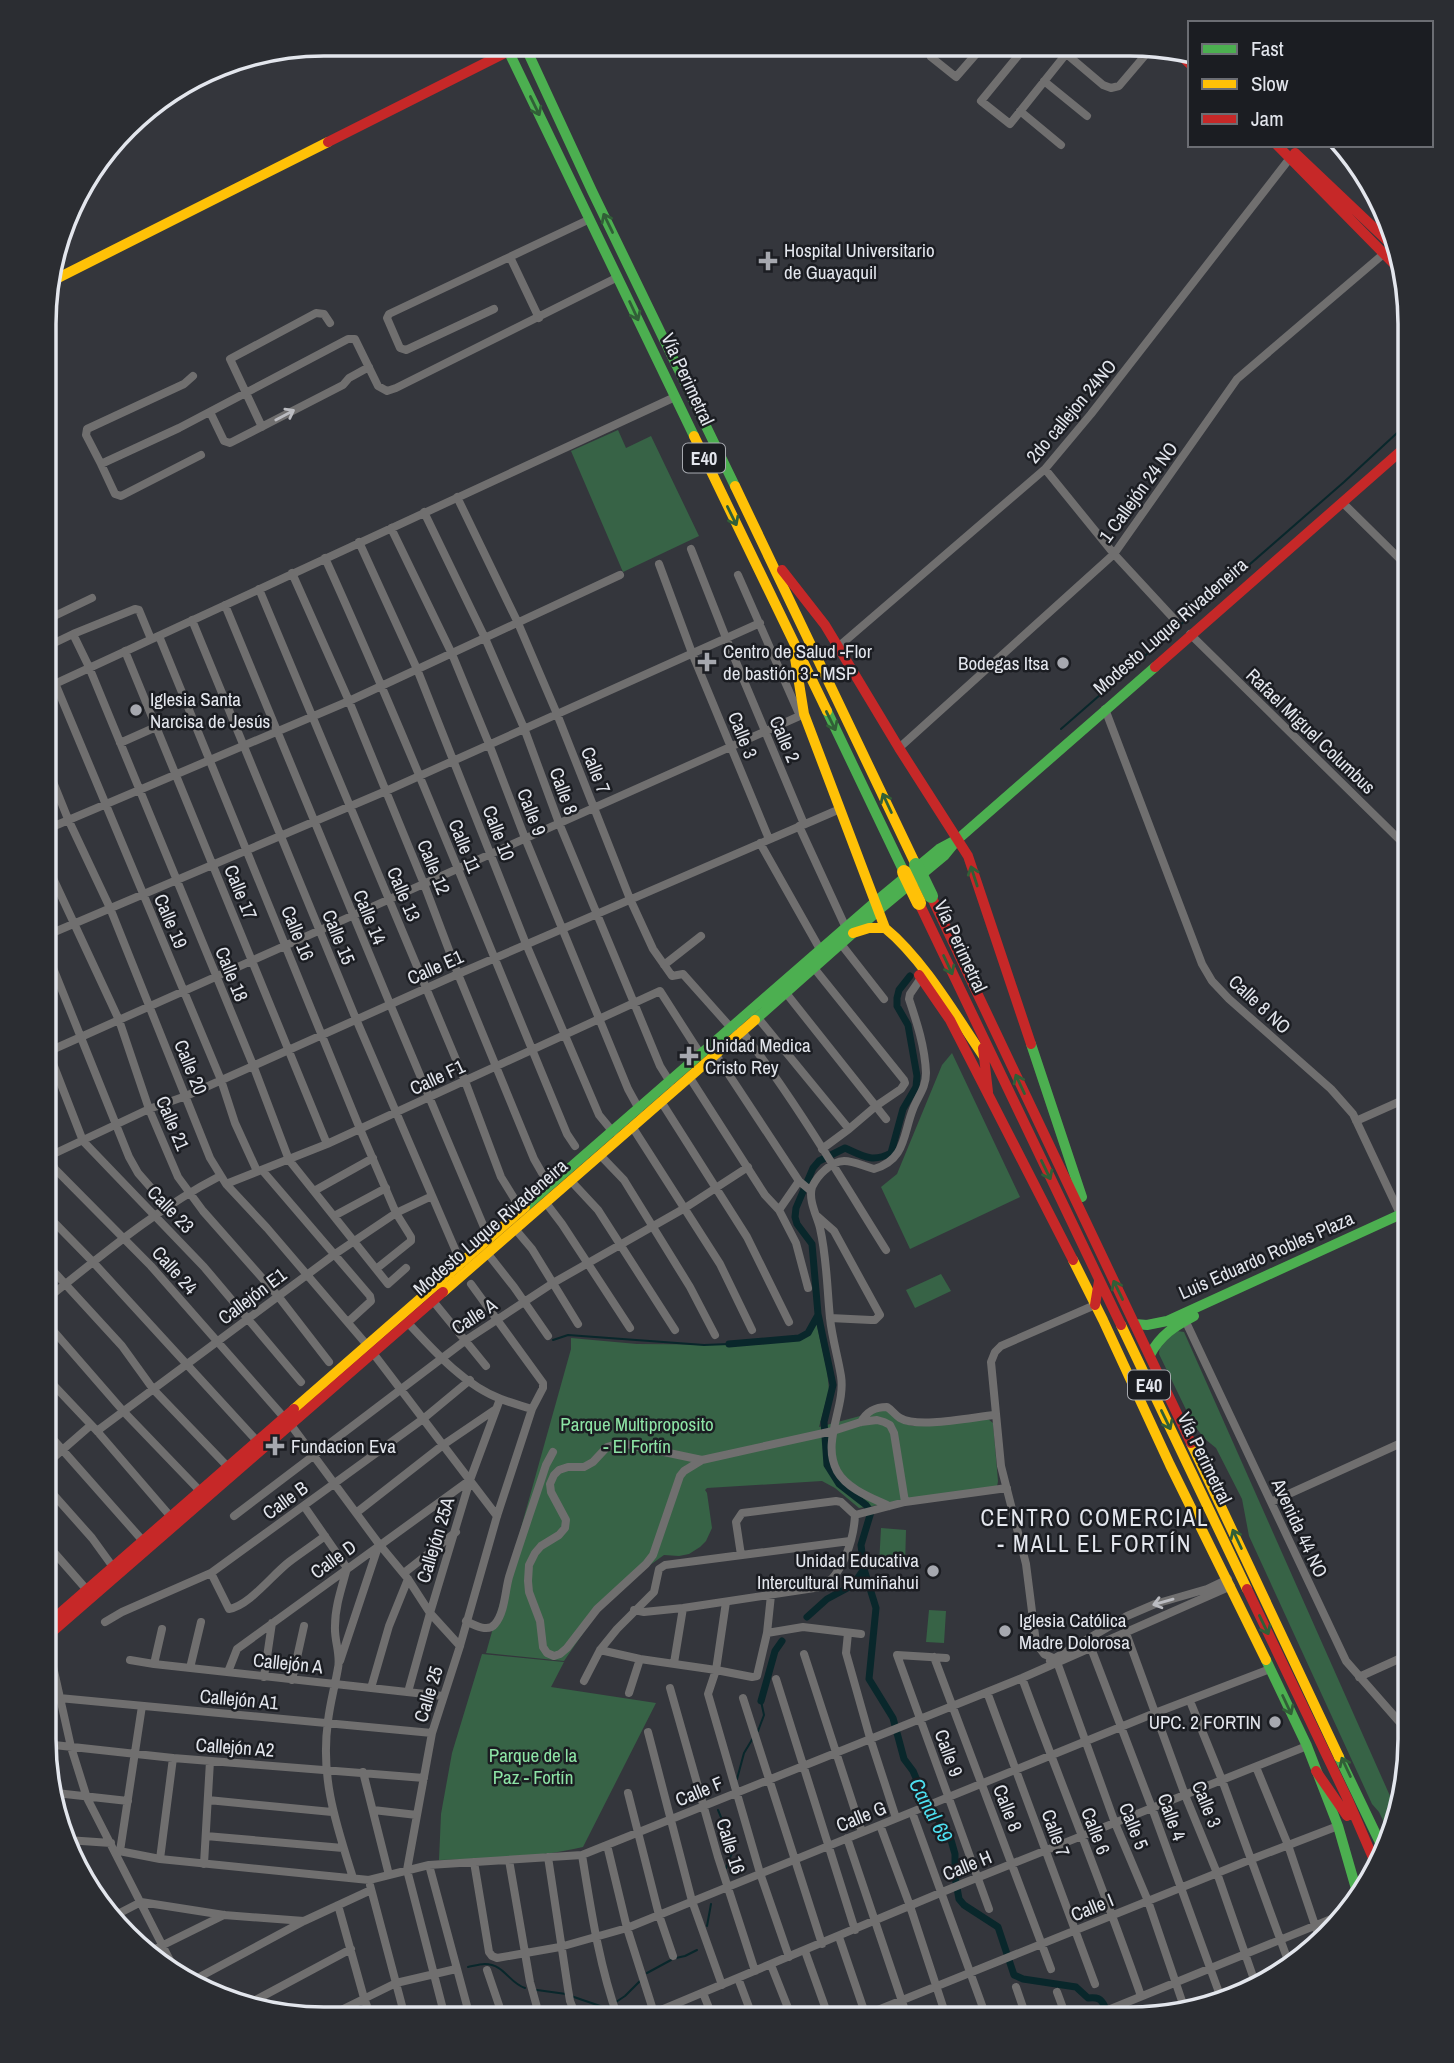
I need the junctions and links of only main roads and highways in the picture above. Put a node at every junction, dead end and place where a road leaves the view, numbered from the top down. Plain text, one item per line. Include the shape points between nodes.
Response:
1 (491, 56) edge
2 (511, 56) edge
3 (532, 56) edge
4 (1288, 152) edge
5 (1386, 245) edge
6 (60, 277) edge
7 (1398, 453) edge
8 (766, 550) junction
9 (791, 637) junction
10 (957, 840) junction
11 (910, 869) junction
12 (925, 900) junction
13 (877, 906) junction
14 (885, 928) junction
15 (850, 931) junction
16 (737, 1028) junction
17 (981, 1036) junction
18 (709, 1055) junction
19 (984, 1057) junction
20 (988, 1092) junction
21 (1011, 1096) junction
22 (1398, 1219) edge
23 (1398, 1219) edge
24 (488, 1247) junction
25 (1101, 1253) junction
26 (1099, 1280) junction
27 (1095, 1305) junction
28 (1135, 1324) junction
29 (370, 1349) junction
30 (1150, 1356) junction
31 (286, 1419) junction
32 (262, 1443) junction
33 (114, 1573) junction
34 (83, 1598) junction
35 (56, 1616) edge
36 (56, 1622) edge
37 (1316, 1771) junction
38 (1379, 1839) edge
39 (1366, 1843) junction
40 (1371, 1854) edge
41 (1355, 1885) edge

1 - 6 main road
2 -> 9 main road, Vía Perimetral / E40
8 -> 3 main road, Vía Perimetral / E40
4 - 5 main road
7 - 10 main road, Modesto Luque Rivadeneira
8 - 10 main road via 825,625
11 -> 8 main road, Vía Perimetral / E40
9 -> 11 main road, Vía Perimetral / E40
9 - 13 main road via 802,715
10 - 13 main road, Modesto Luque Rivadeneira via 944,856
25 -> 10 main road via 968,856
11 - 12 main road, Vía Perimetral / E40, bridge
12 -> 17 main road, Vía Perimetral / E40
25 -> 12 main road, Vía Perimetral / E40
13 - 14 main road
13 - 15 main road, Modesto Luque Rivadeneira
14 - 15 main road
14 - 19 main road via 936,986
14 - 20 main road, Vía Perimetral via 950,1020
15 - 16 main road, Modesto Luque Rivadeneira via 821,951
15 - 16 main road, Modesto Luque Rivadeneira via 758,1018
16 - 18 main road, Modesto Luque Rivadeneira
17 - 19 main road
17 - 21 main road, Vía Perimetral / E40
18 - 24 main road, Modesto Luque Rivadeneira via 670,1082 522,1211
18 - 24 main road, Modesto Luque Rivadeneira via 690,1078 516,1230
19 - 20 main road
19 - 21 main road
20 - 27 main road, Vía Perimetral
21 -> 26 main road, Vía Perimetral / E40
22 - 30 main road, Luis Eduardo Robles Plaza via 1170,1328
23 - 28 main road, Luis Eduardo Robles Plaza via 1167,1321
24 - 29 main road, Modesto Luque Rivadeneira via 408,1323
24 - 29 main road, Modesto Luque Rivadeneira via 461,1264
28 -> 25 main road, Vía Perimetral / E40
26 - 27 main road
26 -> 39 main road, Vía Perimetral / E40
27 -> 37 main road, Vía Perimetral
28 - 30 main road, Vía Perimetral / E40
29 - 31 main road, Modesto Luque Rivadeneira
38 -> 30 main road, Vía Perimetral / E40
31 - 32 main road, Modesto Luque Rivadeneira
31 - 32 main road, Modesto Luque Rivadeneira via 271,1429 275,1433
32 - 33 main road, Modesto Luque Rivadeneira
32 - 33 main road, Modesto Luque Rivadeneira via 128,1554
33 - 34 main road, Modesto Luque Rivadeneira
34 - 35 main road, Modesto Luque Rivadeneira
34 - 36 main road, Modesto Luque Rivadeneira
37 - 39 main road
37 - 41 main road, Vía Perimetral
39 - 40 main road, Vía Perimetral / E40

